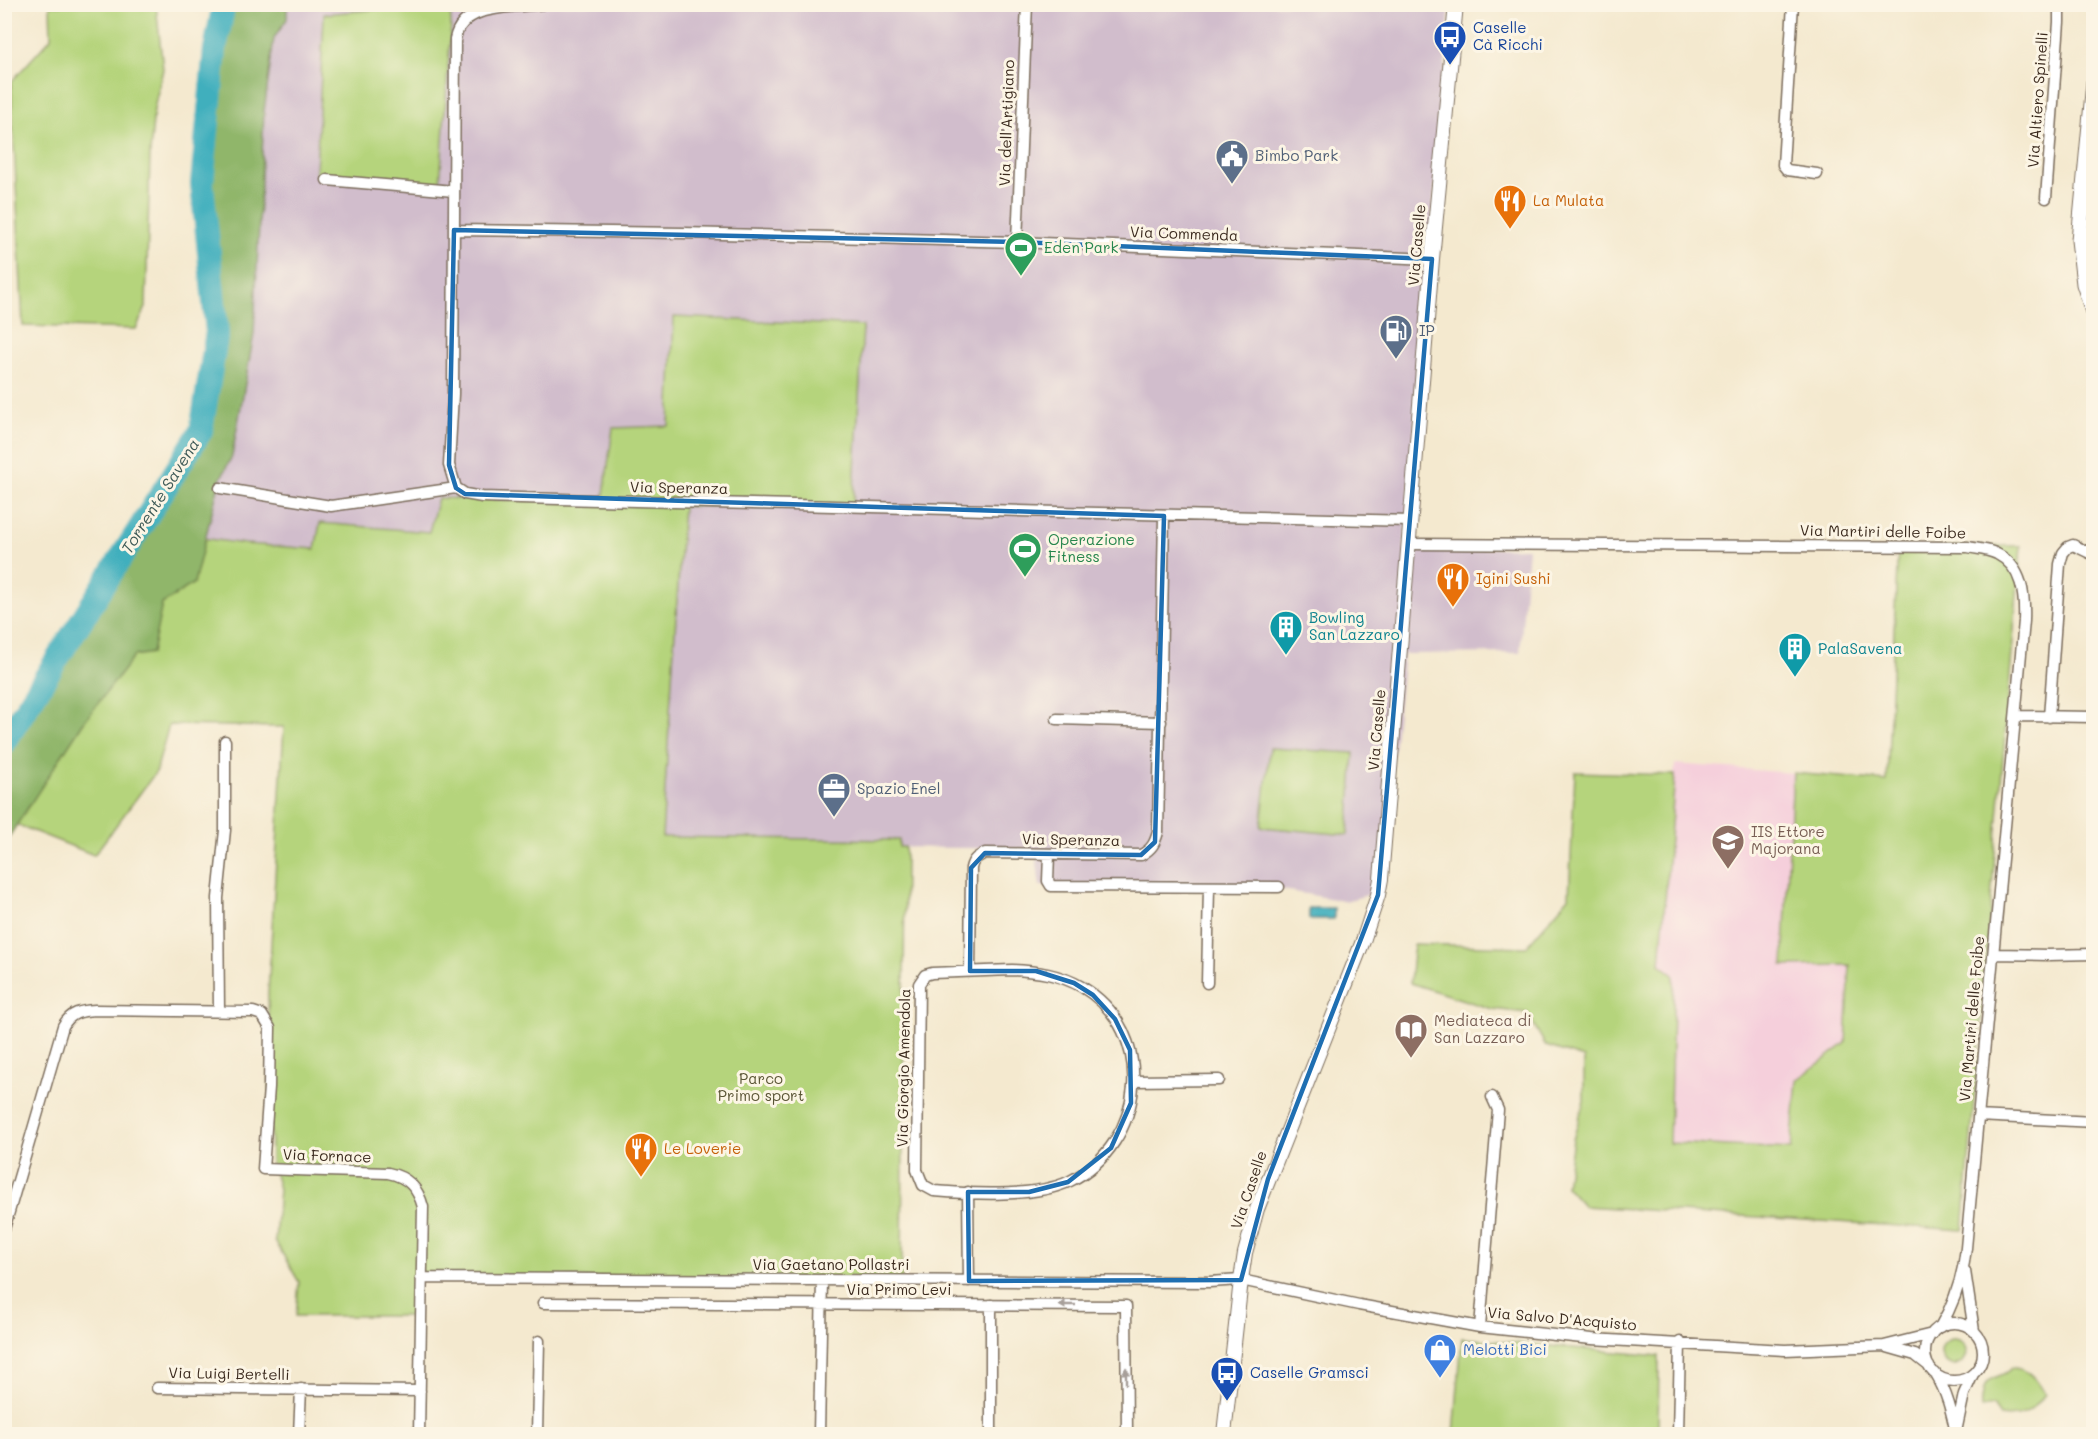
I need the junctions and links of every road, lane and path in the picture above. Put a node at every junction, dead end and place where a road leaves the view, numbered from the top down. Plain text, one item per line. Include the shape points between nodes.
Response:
1 (543, 4) edge
2 (1027, 4) edge
3 (1456, 4) edge
4 (1793, 4) edge
5 (2059, 4) edge
6 (2094, 82) edge
7 (1817, 174) dead end
8 (327, 180) dead end
9 (454, 191) junction
10 (2046, 198) dead end
11 (454, 230) junction
12 (1017, 242) junction
13 (1432, 259) junction
14 (2094, 315) edge
15 (220, 488) dead end
16 (456, 488) junction
17 (1164, 516) junction
18 (1410, 521) junction
19 (1409, 544) junction
20 (2094, 555) edge
21 (2016, 716) junction
22 (2049, 717) junction
23 (2094, 717) edge
24 (1057, 719) dead end
25 (1161, 722) junction
26 (225, 741) dead end
27 (1050, 855) junction
28 (1209, 887) junction
29 (1279, 887) dead end
30 (1994, 954) junction
31 (2094, 954) edge
32 (970, 971) junction
33 (1207, 984) dead end
34 (219, 1011) junction
35 (1219, 1080) dead end
36 (1134, 1081) junction
37 (1492, 1096) dead end
38 (1978, 1116) junction
39 (2094, 1122) edge
40 (968, 1192) junction
41 (4, 1229) edge
42 (1964, 1265) junction
43 (421, 1278) junction
44 (822, 1280) junction
45 (1241, 1280) junction
46 (969, 1281) junction
47 (543, 1303) dead end
48 (821, 1304) junction
49 (991, 1305) junction
50 (1480, 1327) junction
51 (1936, 1330) junction
52 (1974, 1330) junction
53 (539, 1341) dead end
54 (1680, 1342) junction
55 (1884, 1346) junction
56 (1932, 1370) junction
57 (1974, 1373) junction
58 (157, 1388) dead end
59 (301, 1389) junction
60 (420, 1391) junction
61 (298, 1434) edge
62 (419, 1434) edge
63 (537, 1434) edge
64 (819, 1434) edge
65 (991, 1434) edge
66 (1127, 1434) edge
67 (1224, 1434) edge
68 (1678, 1434) edge
69 (1956, 1434) edge

1 - 9 street via 478,12 458,28
2 - 12 street, Via dell'Artigiano
3 - 13 street, Via Caselle
4 - 7 street via 1783,165 1787,170
5 - 10 street, Via Altiero Spinelli
6 - 14 main road via 2079,240 2084,284
8 - 9 street
9 - 11 street
11 - 12 street, Via Commenda
11 - 16 street via 449,465
12 - 13 street, Via Commenda
13 - 18 street, Via Caselle
15 - 16 street via 330,506
16 - 17 street, Via Speranza via 482,497
17 - 18 street, Via Speranza
17 - 25 street, Via Speranza
18 - 19 street, Via Caselle
19 - 21 street, Via Martiri delle Foibe via 1948,546 1988,551 2014,569 2025,598
19 - 45 street, Via Caselle via 1378,895 1354,967 1257,1209
20 - 22 street via 2073,545 2063,554 2060,564
21 - 22 street
21 - 30 street, Via Martiri delle Foibe
22 - 23 street
24 - 25 street
25 - 27 street, Via Speranza via 1158,832 1149,851 1141,855
26 - 34 street via 225,830 218,898
27 - 28 street via 1051,886
27 - 32 street, Via Speranza via 985,853 973,861
28 - 29 street
28 - 33 street
30 - 31 street
30 - 38 street, Via Martiri delle Foibe
32 - 36 street, Via Giorgio Amendola via 1036,971 1084,988 1120,1026 1130,1050
32 - 40 street, Via Giorgio Amendola via 932,973 919,984 917,1149 918,1175 923,1185 934,1191
34 - 41 street, Via Fornace via 95,1010 70,1017 63,1026
34 - 43 street, Via Fornace via 253,1012 262,1015 270,1028 263,1168 388,1173 412,1183 423,1207
35 - 36 street
36 - 40 street, Via Giorgio Amendola via 1121,1132 1106,1154 1079,1176 1040,1191
37 - 50 street via 1498,1110
38 - 39 street, Via Martiri delle Foibe
38 - 42 street, Via Martiri delle Foibe
40 - 46 street
42 - 51 street, Via Martiri delle Foibe via 1950,1310
42 - 52 street, Via Martiri delle Foibe
43 - 44 street, Via Gaetano Pollastri
43 - 60 street, Via Fornace
44 - 46 street, Via Gaetano Pollastri
44 - 48 street
45 - 46 street, Via Gaetano Pollastri
45 - 50 street, Via Salvo D'Acquisto
45 - 67 street, Via Caselle
47 - 48 street, Via Primo Levi
48 - 49 street, Via Primo Levi
48 - 64 street
49 - 65 street
66 -> 49 street, Via Primo Levi via 1126,1306
50 - 54 street, Via Salvo D'Acquisto via 1592,1339
51 - 52 street via 1948,1323 1960,1323
51 - 55 street
51 - 56 street, Via Martiri delle Foibe via 1926,1350
52 - 57 street, Via Martiri delle Foibe via 1983,1353
53 - 63 street
54 - 55 street, Via Salvo D'Acquisto via 1785,1350
54 - 68 street
55 - 56 street via 1916,1354
56 - 57 street via 1945,1379 1957,1380
56 - 69 street, Via Martiri delle Foibe via 1946,1395
57 - 69 street, Via Martiri delle Foibe via 1964,1394
58 - 59 street, Via Luigi Bertelli
59 - 60 street, Via Luigi Bertelli
59 - 61 street, Via Luigi Bertelli
60 - 62 street, Via Fornace

